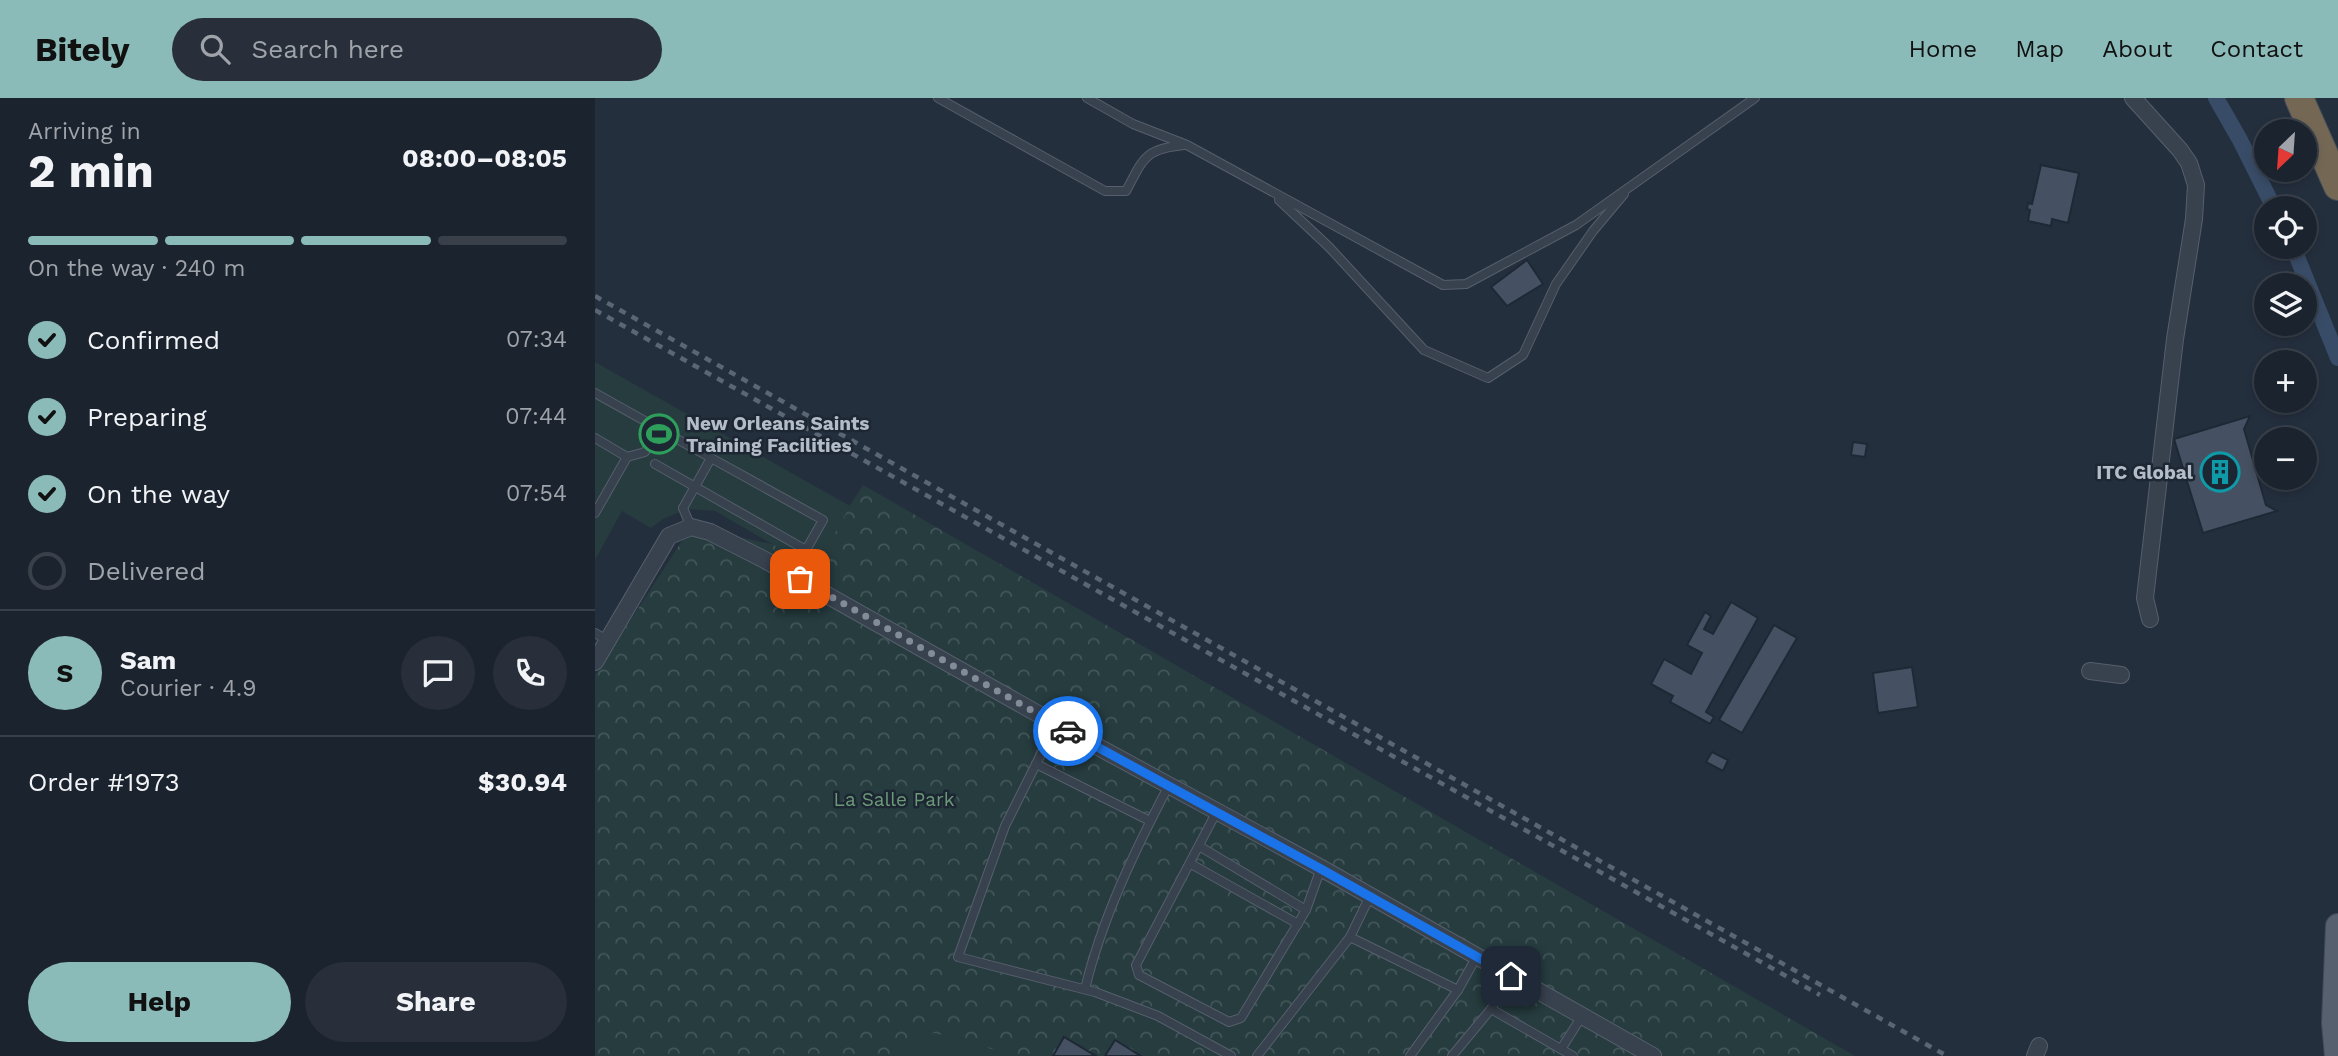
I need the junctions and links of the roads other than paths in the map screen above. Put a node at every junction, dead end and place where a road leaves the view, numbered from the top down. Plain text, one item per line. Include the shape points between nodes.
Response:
1 (938, 98) edge
2 (1087, 98) edge
3 (1755, 98) edge
4 (2133, 98) edge
5 (2299, 98) edge
6 (1187, 145) junction
7 (1633, 184) junction
8 (2338, 186) edge
9 (1272, 193) junction
10 (595, 393) edge
11 (657, 429) junction
12 (595, 438) edge
13 (627, 457) junction
14 (711, 458) junction
15 (655, 464) dead end
16 (694, 487) junction
17 (595, 513) edge
18 (691, 527) junction
19 (2150, 618) dead end
20 (601, 637) edge
21 (595, 662) edge
22 (2090, 671) dead end
23 (2121, 675) dead end
24 (1056, 724) junction
25 (1036, 764) junction
26 (1169, 785) junction
27 (1217, 811) junction
28 (1150, 821) junction
29 (1199, 846) junction
30 (1191, 864) junction
31 (1233, 866) junction
32 (1321, 869) junction
33 (1223, 882) junction
34 (1267, 887) junction
35 (1370, 896) junction
36 (1257, 902) junction
37 (1306, 910) junction
38 (1298, 924) junction
39 (2338, 926) edge
40 (1350, 936) junction
41 (1477, 957) junction
42 (1511, 976) junction
43 (1085, 989) junction
44 (1458, 990) junction
45 (1491, 1009) junction
46 (1583, 1016) junction
47 (1561, 1049) junction
48 (1258, 1055) edge
49 (1651, 1055) edge
50 (1231, 1056) edge
51 (1410, 1056) edge
52 (1452, 1056) edge
53 (1573, 1056) edge
54 (2337, 1056) edge

1 - 6 lane via 1105,191 1126,191 1142,159 1163,147
2 - 6 lane via 1133,124
3 - 7 lane
4 - 19 street via 2180,150 2196,185 2145,598
5 - 8 highway
6 - 9 lane
7 - 9 lane via 1576,225 1466,284 1443,285
7 - 9 lane via 1556,284 1523,355 1488,378 1424,350
10 - 11 lane
11 - 13 lane via 645,452
11 - 14 lane
12 - 13 lane
13 - 17 lane
14 - 16 lane
14 - 16 lane via 823,520 806,550
15 - 16 lane
16 - 18 lane via 683,509
18 - 20 street via 669,536
18 - 24 street via 710,531 763,559
20 - 21 street
22 - 23 street
24 - 25 lane
24 - 26 street
25 - 28 lane
25 - 43 lane via 1006,826 958,957
26 - 27 street
26 - 28 lane
27 - 29 lane
27 - 32 street
28 - 43 lane via 1104,924
29 - 30 lane
29 - 31 lane
30 - 33 lane
30 - 38 lane via 1136,965 1139,975 1229,1022 1241,1018
31 - 33 lane
31 - 34 lane
32 - 35 street
32 - 37 lane
33 - 36 lane
34 - 36 lane
34 - 37 lane
35 - 40 lane
35 - 41 street
36 - 38 lane
37 - 38 lane
39 - 54 main road
40 - 44 lane
40 - 48 lane
41 - 42 street
41 - 44 lane
42 - 45 lane
42 - 46 street
43 - 50 lane via 1158,1016
44 - 51 lane
45 - 47 lane
45 - 52 lane
46 - 47 lane
46 - 49 street
47 - 53 lane

